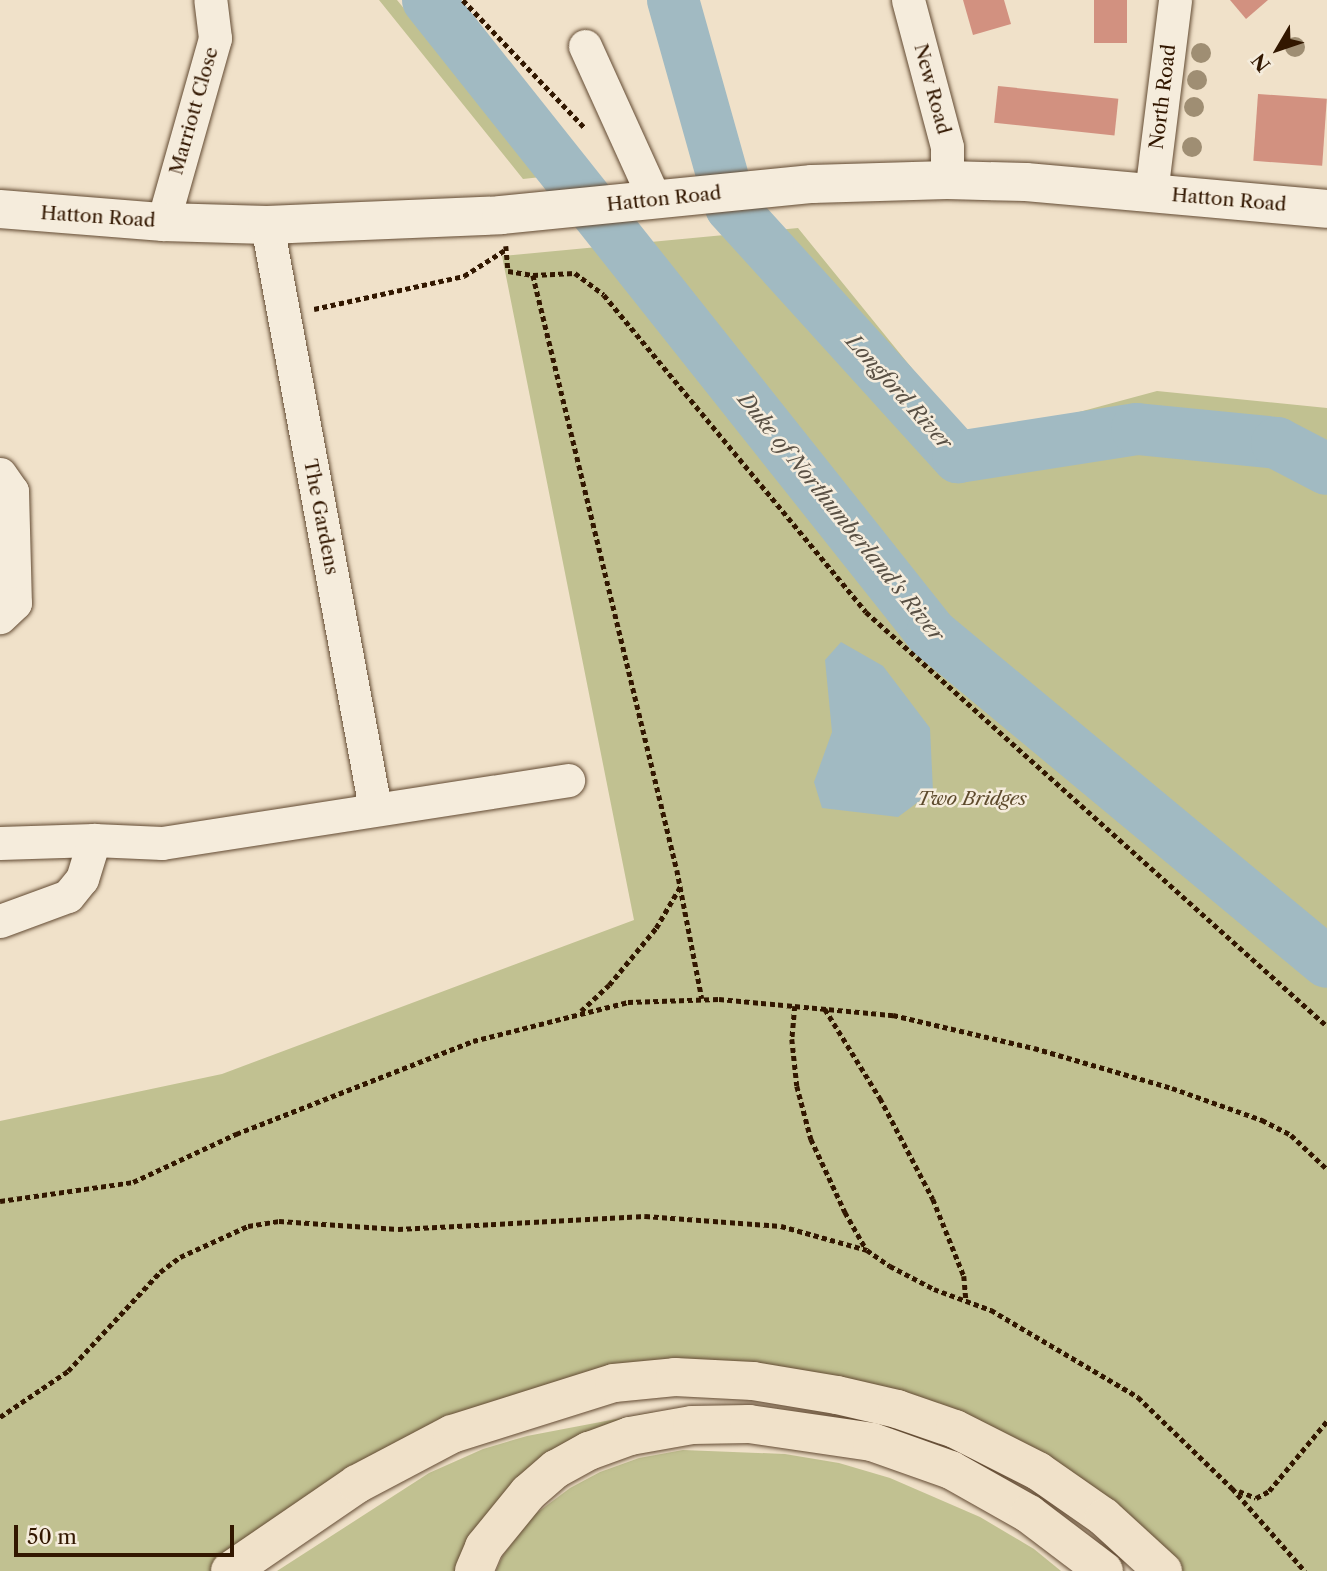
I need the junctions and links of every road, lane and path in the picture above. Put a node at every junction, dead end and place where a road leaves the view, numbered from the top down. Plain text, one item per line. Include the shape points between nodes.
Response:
1 (211, 0) edge
2 (463, 0) edge
3 (908, 0) edge
4 (1175, 0) edge
5 (585, 46) dead end
6 (591, 134) dead end
7 (947, 180) junction
8 (1151, 193) junction
9 (660, 200) junction
10 (0, 209) edge
11 (1327, 209) edge
12 (163, 222) junction
13 (267, 225) junction
14 (512, 226) junction
15 (533, 275) junction
16 (284, 316) junction
17 (0, 474) edge
18 (0, 617) edge
19 (568, 780) dead end
20 (375, 808) junction
21 (94, 840) junction
22 (0, 843) edge
23 (680, 887) junction
24 (0, 920) edge
25 (702, 999) junction
26 (795, 1006) junction
27 (825, 1009) junction
28 (581, 1012) junction
29 (1327, 1026) edge
30 (1327, 1169) edge
31 (0, 1202) edge
32 (867, 1250) junction
33 (966, 1301) junction
34 (0, 1417) edge
35 (1327, 1421) edge
36 (1239, 1490) dead end
37 (230, 1571) edge
38 (474, 1571) edge
39 (1104, 1571) edge
40 (1163, 1571) edge
41 (1305, 1571) edge

1 - 12 street, Marriott Close via 215,38
2 - 6 path
3 - 7 street, New Road via 947,147
4 - 8 street, North Road
5 - 9 street
7 - 8 street, Hatton Road
7 - 9 street, Hatton Road via 765,189
8 - 11 street, Hatton Road
9 - 14 street, Hatton Road
10 - 12 street, Hatton Road
12 - 13 street, Hatton Road
13 - 14 street, Hatton Road
13 - 16 street, The Gardens
14 - 15 path via 508,271
14 - 16 path via 464,276
15 - 23 path
15 - 29 path via 575,273 604,295 866,611
16 - 20 street, The Gardens
17 - 18 street via 12,491 15,603
19 - 20 street
20 - 21 street via 163,844
21 - 22 street
21 - 24 street via 82,879 68,896
23 - 25 path
23 - 28 path via 656,928
25 - 26 path
25 - 28 path via 628,1002
26 - 27 path
26 - 32 path via 792,1038 797,1086 811,1139
27 - 30 path via 893,1015 1034,1048 1172,1088 1291,1135
27 - 33 path via 880,1098 933,1199 964,1276
28 - 31 path via 461,1046 236,1134 133,1182
32 - 33 path via 901,1272
32 - 34 path via 781,1226 645,1216 398,1228 279,1221 248,1226 180,1257 160,1272 68,1371
33 - 41 path via 991,1310 1138,1397 1232,1488
35 - 36 path via 1269,1491 1256,1498
37 - 40 highway via 357,1484 452,1434 614,1383 675,1377 753,1381 837,1395 955,1429 1038,1471 1104,1517
38 - 39 highway via 484,1547 528,1493 556,1469 589,1451 630,1436 680,1427 749,1424 872,1443 951,1469 1029,1514

